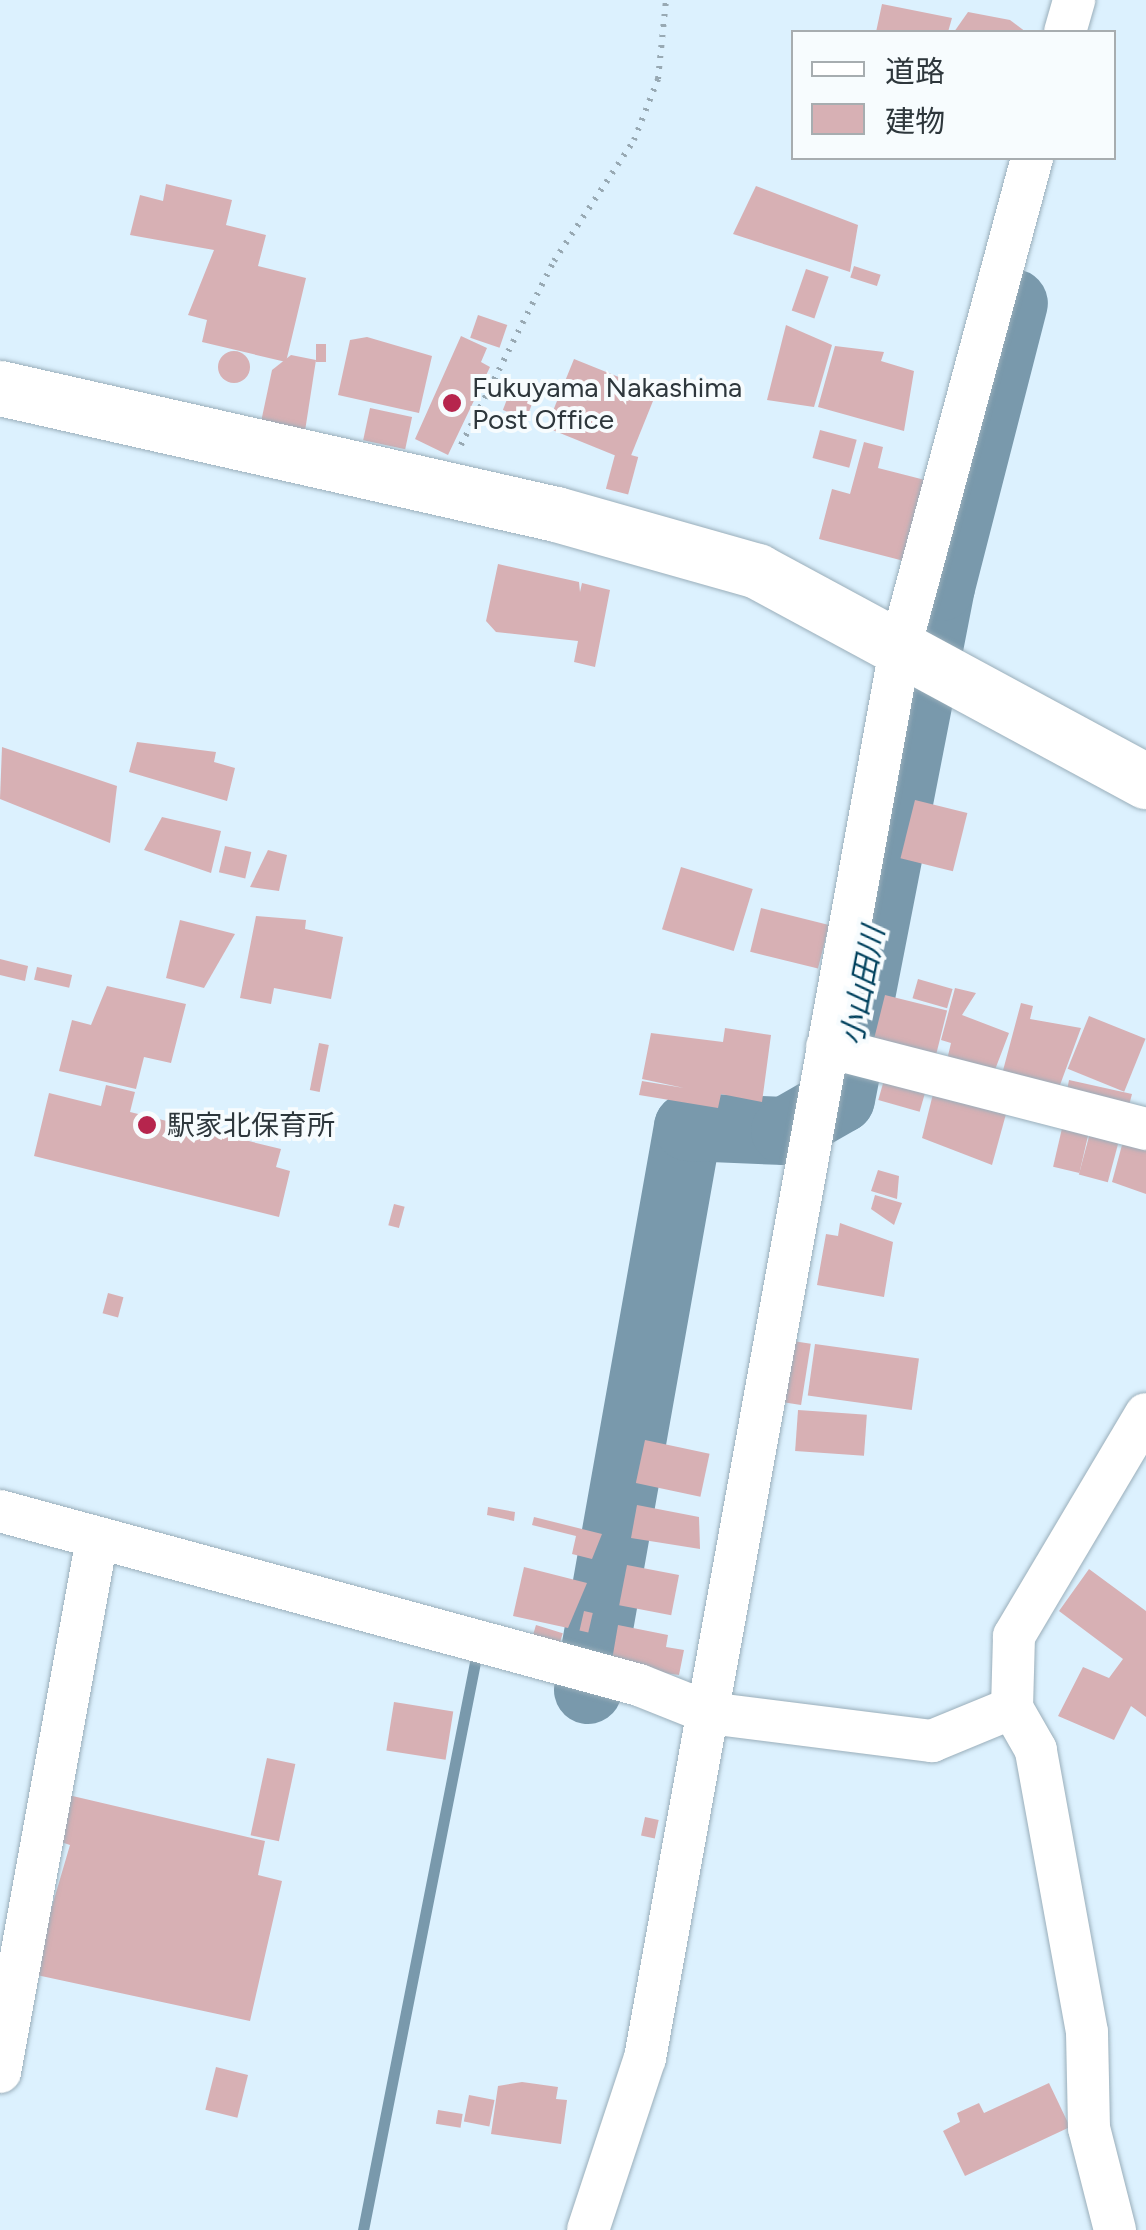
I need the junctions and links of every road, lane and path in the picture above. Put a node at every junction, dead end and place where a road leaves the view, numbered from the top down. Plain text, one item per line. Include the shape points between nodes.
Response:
1 (666, 0) edge
2 (1074, 0) edge
3 (1066, 30) edge
4 (1031, 160) edge
5 (0, 388) edge
6 (447, 489) junction
7 (901, 644) junction
8 (1146, 781) edge
9 (827, 1047) junction
10 (1146, 1129) edge
11 (1146, 1414) edge
12 (0, 1512) edge
13 (96, 1539) junction
14 (1012, 1708) junction
15 (709, 1713) junction
16 (0, 2072) edge
17 (588, 2230) edge
18 (1115, 2230) edge

1 - 6 path via 658,80 634,140 554,261
2 - 3 street
4 - 7 street
5 - 6 street
6 - 7 street via 757,571
7 - 8 street
7 - 9 street
9 - 10 street
9 - 15 street
11 - 14 street via 1014,1636
12 - 13 street
13 - 15 street via 638,1685
13 - 16 street
14 - 15 street via 932,1741
14 - 18 street via 1036,1750 1087,2032 1089,2128
15 - 17 street via 644,2058

